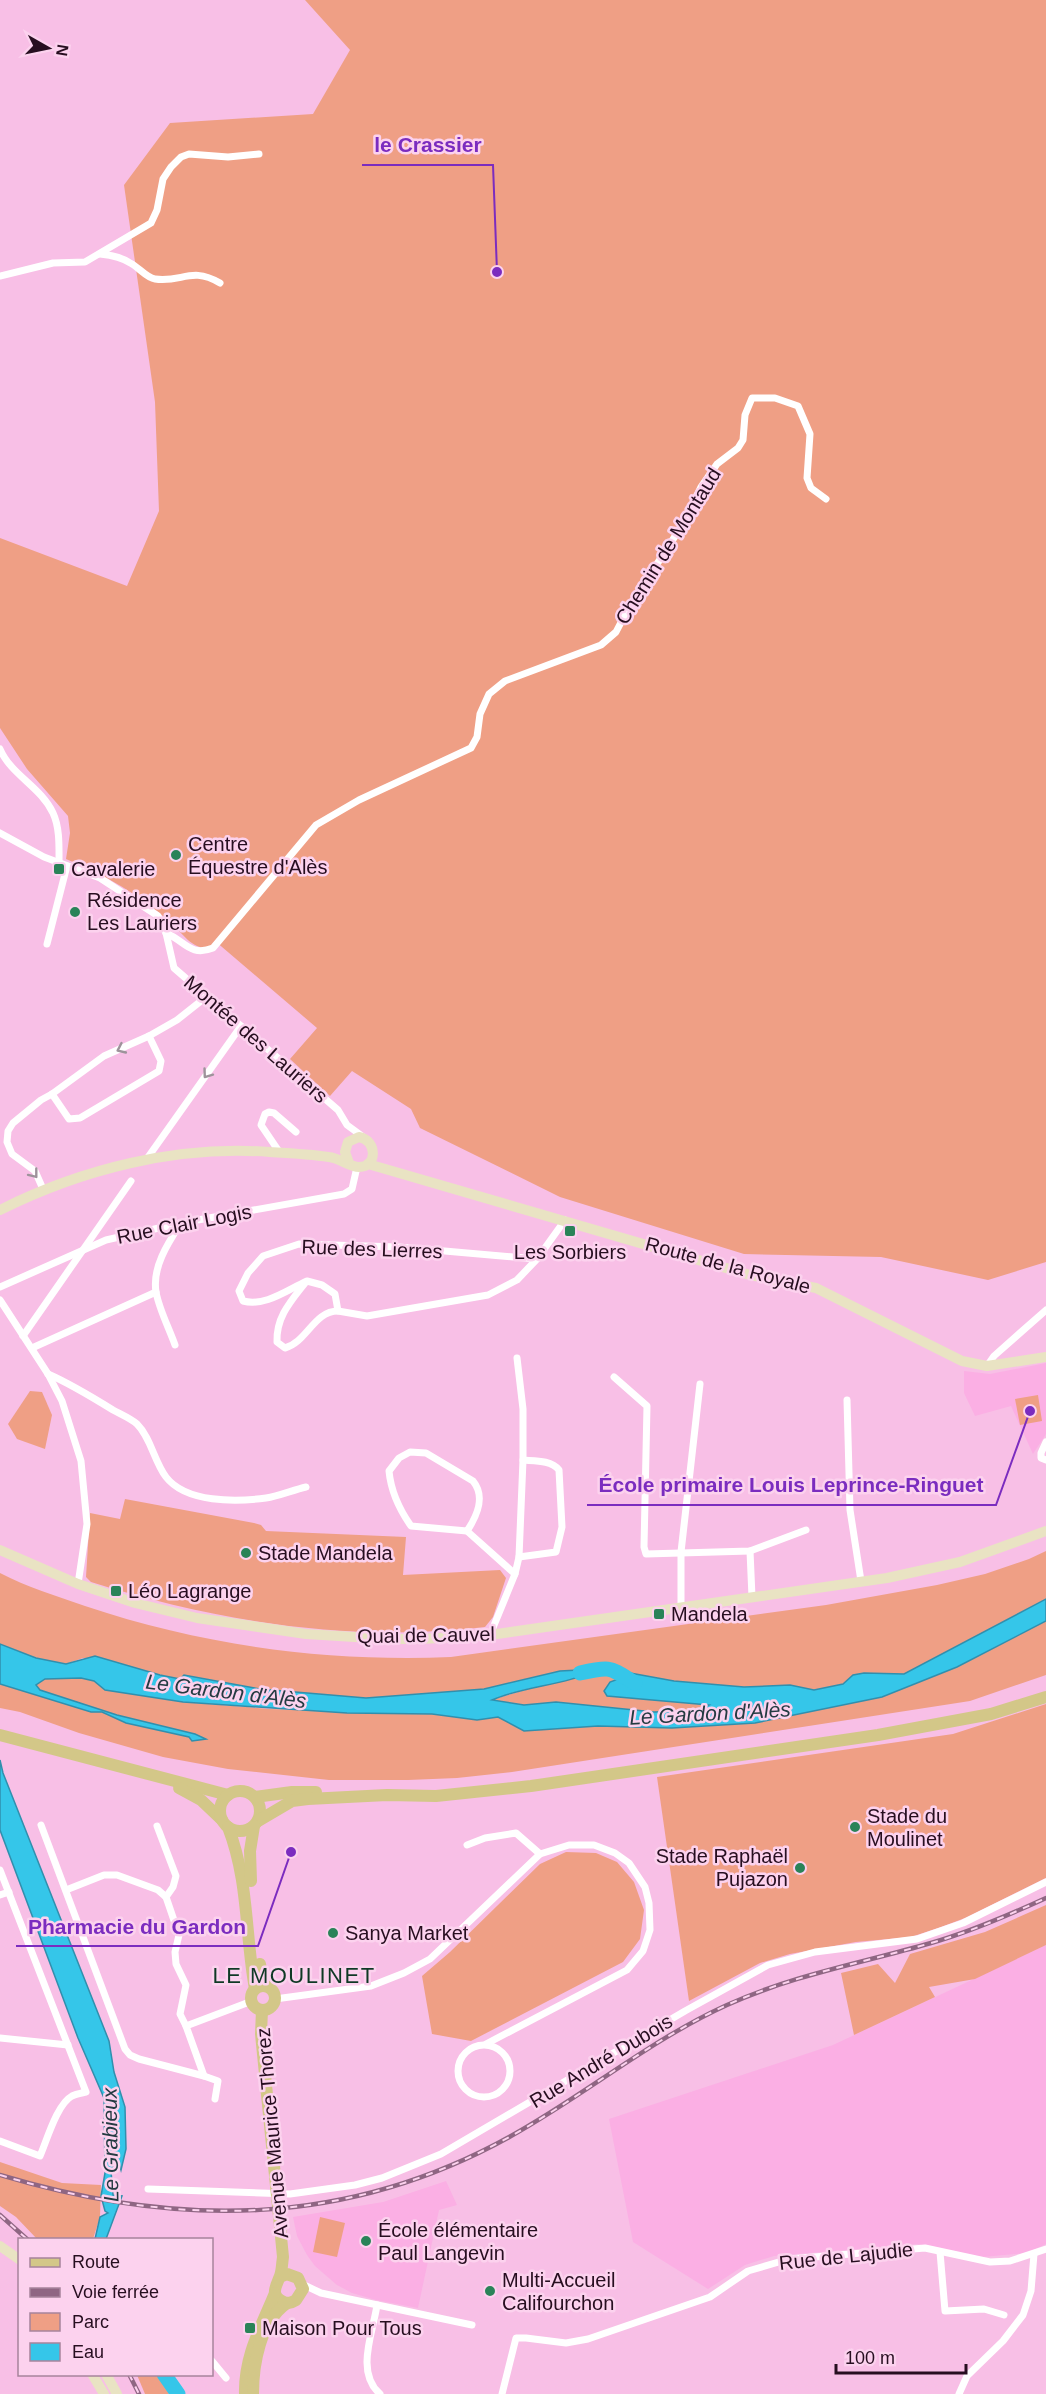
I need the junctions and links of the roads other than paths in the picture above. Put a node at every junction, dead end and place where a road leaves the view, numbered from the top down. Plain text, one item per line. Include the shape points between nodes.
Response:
1 (259, 154) dead end
2 (100, 254) junction
3 (0, 276) edge
4 (220, 282) dead end
5 (826, 499) dead end
6 (0, 748) edge
7 (0, 833) edge
8 (63, 865) junction
9 (166, 933) junction
10 (47, 944) dead end
11 (206, 997) junction
12 (241, 1026) junction
13 (149, 1036) junction
14 (52, 1094) junction
15 (347, 1125) junction
16 (296, 1132) dead end
17 (363, 1138) junction
18 (347, 1145) junction
19 (374, 1151) junction
20 (280, 1153) junction
21 (329, 1157) junction
22 (146, 1160) junction
23 (358, 1164) junction
24 (402, 1174) junction
25 (131, 1181) dead end
26 (43, 1190) junction
27 (0, 1210) edge
28 (565, 1220) junction
29 (181, 1223) junction
30 (85, 1248) junction
31 (537, 1259) junction
32 (306, 1281) junction
33 (0, 1287) edge
34 (156, 1292) junction
35 (0, 1300) edge
36 (1046, 1310) edge
37 (339, 1311) junction
38 (23, 1336) junction
39 (175, 1345) dead end
40 (32, 1348) junction
41 (1046, 1357) edge
42 (517, 1358) dead end
43 (987, 1366) junction
44 (48, 1374) junction
45 (614, 1377) dead end
46 (700, 1384) dead end
47 (847, 1400) dead end
48 (1046, 1442) edge
49 (523, 1460) junction
50 (1046, 1460) edge
51 (306, 1487) dead end
52 (806, 1530) dead end
53 (467, 1531) junction
54 (1046, 1531) edge
55 (0, 1550) edge
56 (750, 1551) junction
57 (681, 1552) junction
58 (519, 1557) junction
59 (515, 1574) junction
60 (861, 1581) junction
61 (78, 1584) junction
62 (752, 1598) junction
63 (681, 1607) junction
64 (490, 1635) junction
65 (1046, 1697) edge
66 (0, 1735) edge
67 (162, 1779) junction
68 (228, 1795) junction
69 (362, 1796) junction
70 (255, 1797) junction
71 (225, 1823) junction
72 (256, 1824) junction
73 (41, 1825) dead end
74 (158, 1826) dead end
75 (467, 1845) dead end
76 (540, 1854) junction
77 (0, 1870) edge
78 (1046, 1882) edge
79 (66, 1890) junction
80 (9, 1892) junction
81 (0, 1895) edge
82 (166, 1897) junction
83 (257, 1992) junction
84 (275, 1999) junction
85 (262, 2010) junction
86 (186, 2026) junction
87 (0, 2038) edge
88 (486, 2044) junction
89 (68, 2045) junction
90 (204, 2076) junction
91 (215, 2099) dead end
92 (0, 2141) edge
93 (148, 2189) dead end
94 (277, 2194) junction
95 (0, 2246) edge
96 (1046, 2249) edge
97 (940, 2252) junction
98 (1034, 2254) junction
99 (18, 2259) edge
100 (285, 2276) junction
101 (302, 2284) junction
102 (275, 2293) junction
103 (321, 2293) junction
104 (300, 2297) junction
105 (287, 2303) junction
106 (377, 2305) junction
107 (1004, 2315) dead end
108 (472, 2325) dead end
109 (213, 2362) edge
110 (93, 2376) edge
111 (107, 2376) edge
112 (226, 2378) dead end
113 (104, 2394) edge
114 (117, 2394) edge
115 (245, 2394) edge
116 (253, 2394) edge
117 (380, 2394) edge
118 (502, 2394) edge
119 (959, 2394) edge

1 - 2 street via 181,157 163,179 151,223
2 - 3 street via 85,262 53,263
2 - 4 street via 130,262 152,279 197,274
5 - 9 street, Chemin de Montaud via 811,488 807,478 810,434 798,406 776,398 752,398 745,415 743,440 717,464 701,488 616,632 600,645 505,681 489,694 471,748 359,800 316,825 213,948 192,950
6 - 8 street via 4,759 53,813
7 - 8 street, Montée des Lauriers
8 - 9 street, Montée des Lauriers via 100,878 158,916
8 - 10 street
9 - 11 street, Montée des Lauriers via 174,968
11 - 12 street, Montée des Lauriers
11 - 13 street
12 - 15 street, Montée des Lauriers via 338,1110
12 -> 22 street
13 -> 14 street via 104,1056
13 - 14 street via 161,1061 159,1071 80,1118 69,1119
14 -> 26 street via 13,1123 6,1136 12,1154 35,1172
15 - 17 street, Montée des Lauriers
15 - 18 street
16 - 20 street via 274,1113 265,1114 261,1125
17 - 18 main road via 355,1138
17 - 19 main road
18 - 21 main road
18 - 23 main road via 345,1156
19 - 23 main road via 373,1156
19 - 24 main road, Route de la Royale
20 - 21 main road, Route de la Royale
20 - 22 main road, Route de la Royale via 214,1152
21 - 23 main road, Route de la Royale
22 - 26 main road, Route de la Royale via 87,1174
23 - 24 main road, Route de la Royale
23 - 29 street, Rue Clair Logis via 352,1189 344,1194
24 - 28 main road, Route de la Royale
25 - 30 street
26 - 27 main road, Route de la Royale
28 - 31 street
28 - 43 main road, Route de la Royale via 750,1275 816,1288 962,1361
29 - 30 street, Rue Clair Logis
29 - 34 street via 158,1268
30 - 33 street, Rue Clair Logis
30 - 38 street
31 - 32 street, Rue des Lierres via 399,1247 299,1245 264,1256 239,1290 243,1301 253,1304
31 - 37 street via 517,1280 488,1295 367,1316
32 - 37 street via 335,1294
32 - 37 street via 282,1313 276,1330 277,1342 285,1348 296,1345 323,1314
34 - 39 street
34 - 40 street
35 - 38 street
36 - 43 street
38 - 40 street
40 - 44 street
41 - 43 main road, Route de la Royale
42 - 49 street
44 - 51 street via 136,1424 164,1474 183,1491 235,1500 267,1498
44 - 61 street via 62,1401 81,1461 87,1524
45 - 57 street via 646,1406 646,1554
46 - 57 street
47 - 60 street via 850,1510
48 - 50 street via 1041,1458
49 - 58 street
49 - 58 street via 555,1465 559,1470 562,1527 556,1552
52 - 56 street
53 - 53 street via 477,1517 480,1496 472,1481 426,1453 410,1452 395,1462 389,1471 390,1485 411,1526
53 - 59 street
54 - 60 main road, Quai de Cauvel via 960,1562
55 - 61 main road, Quai de Cauvel
56 - 57 street
56 - 62 street
57 - 63 street
58 - 59 street
59 - 64 street
60 - 62 main road, Quai de Cauvel
61 - 64 main road, Quai de Cauvel via 135,1603 269,1629 394,1639
62 - 63 main road, Quai de Cauvel
63 - 64 main road, Quai de Cauvel
65 - 69 main road via 991,1714 878,1736 484,1792
66 - 67 main road
67 - 68 main road
67 - 71 main road via 201,1800
68 - 70 main road via 242,1791
68 - 71 main road via 221,1806
69 - 70 main road via 311,1791
69 - 72 main road via 292,1801
70 - 72 main road via 261,1808
71 - 72 main road via 241,1831
71 - 83 main road via 242,1872
72 - 83 main road via 250,1873
73 - 79 street
74 - 82 street via 176,1876
75 - 76 street via 516,1833
76 - 84 street via 430,1959 371,1986
76 - 88 street via 569,1845 594,1845 615,1853 629,1863 645,1887 650,1930 643,1951 627,1970
77 - 80 street
78 - 94 street, Rue André Dubois via 963,1923 917,1940 815,1952 768,1965 441,2154 356,2185
79 - 82 street via 104,1875 117,1875 158,1890
79 - 90 street via 125,2049 130,2055
80 - 81 street
80 - 89 street
82 - 86 street via 179,1935 175,1952 186,1985 180,2014
83 - 84 main road via 273,1992
83 - 85 main road via 255,2007
83 - 86 street
84 - 85 main road
85 - 94 main road, Avenue Maurice Thorez
86 - 90 street
87 - 89 street
88 - 88 street via 469,2049 459,2063 459,2081 479,2097 503,2089 511,2074 507,2057
89 - 92 street via 86,2092 65,2103 40,2156
90 - 91 street via 218,2081
93 - 94 street, Rue André Dubois
94 - 100 main road, Avenue Maurice Thorez
95 - 99 main road
96 - 98 street, Rue de Lajudie
97 - 98 street, Rue de Lajudie via 990,2262
97 - 107 street via 945,2311 984,2309
97 - 118 street, Rue de Lajudie via 925,2248 789,2259 748,2271 710,2297 588,2339 566,2343 516,2338
98 - 119 street via 1031,2290 1023,2315 967,2376
100 - 101 main road via 298,2278
100 - 102 main road via 274,2286
101 - 103 street
101 - 104 main road
102 - 105 main road
102 - 115 main road via 248,2358
103 - 104 street
103 - 106 street
104 - 105 main road
105 - 116 main road via 275,2313 264,2335
106 - 108 street
106 - 117 street via 366,2367 373,2388
109 - 112 street
110 - 113 main road
111 - 114 main road

